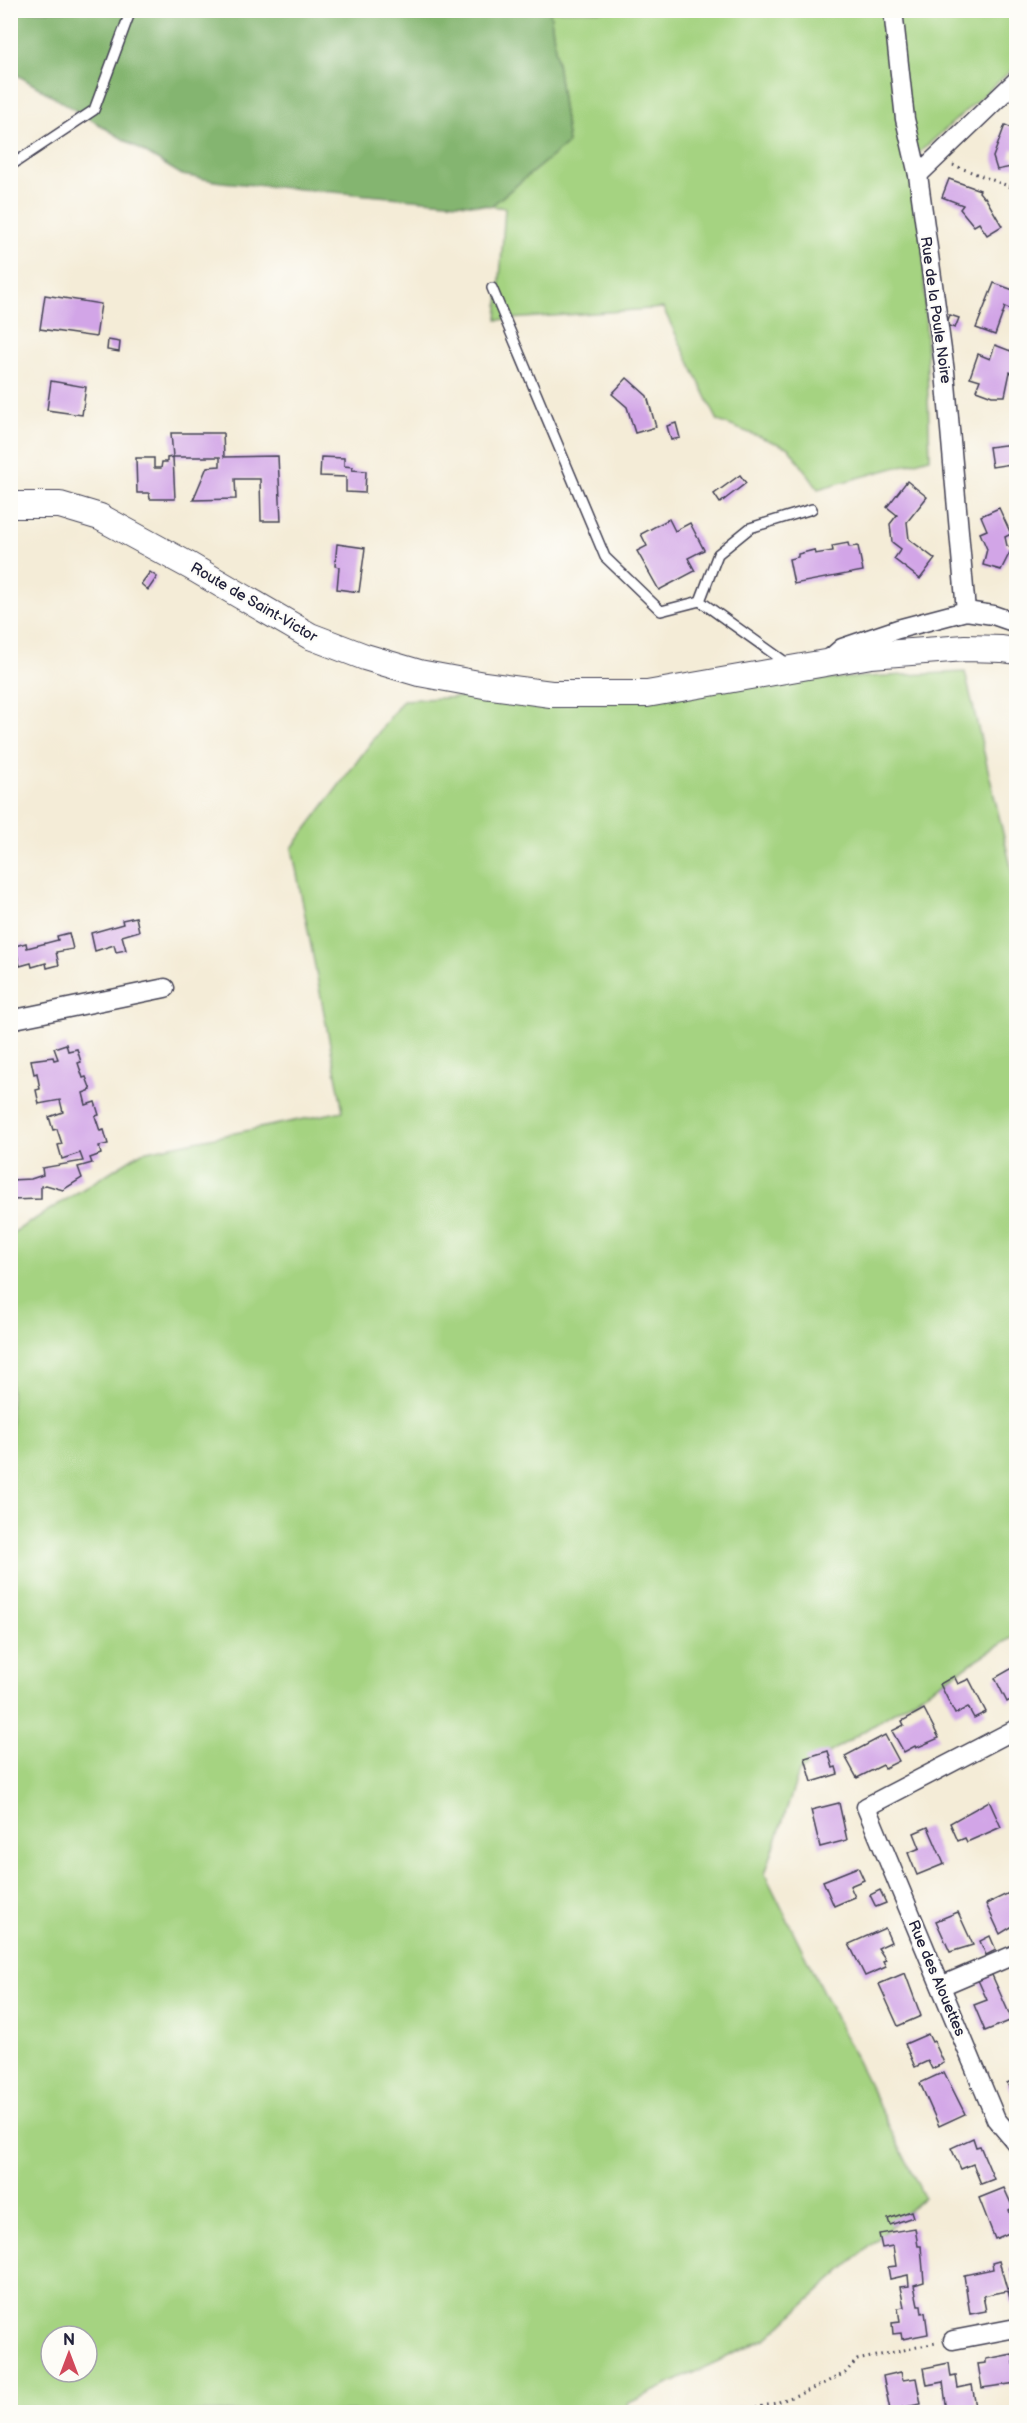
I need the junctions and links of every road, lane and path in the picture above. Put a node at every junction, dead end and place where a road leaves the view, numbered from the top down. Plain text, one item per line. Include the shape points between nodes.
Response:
1 (130, 10) edge
2 (893, 10) edge
3 (1017, 81) edge
4 (935, 158) junction
5 (10, 166) edge
6 (918, 175) junction
7 (1017, 189) edge
8 (492, 288) dead end
9 (10, 505) edge
10 (812, 509) dead end
11 (700, 601) junction
12 (966, 611) junction
13 (1017, 623) edge
14 (1017, 651) edge
15 (824, 663) junction
16 (795, 668) junction
17 (165, 988) dead end
18 (10, 1020) edge
19 (1017, 1729) edge
20 (1017, 1954) edge
21 (941, 1986) junction
22 (1016, 2143) edge
23 (1017, 2328) edge
24 (953, 2340) joint
25 (738, 2412) edge

1 - 5 lane via 94,110
2 - 6 street, Rue de la Poule Noire via 905,119
3 - 4 street
4 - 6 street
4 - 7 path
6 - 12 street, Rue de la Poule Noire via 945,372
8 - 11 lane via 604,557 661,611
9 - 16 main road, Route de Saint-Victor via 60,505 100,517 310,636 419,673 550,694 647,694
10 - 11 lane via 750,528 718,554
11 - 16 lane
12 - 13 street
12 - 15 street via 898,628 842,648
14 - 15 main road, Route de Saint-Victor via 933,649
15 - 16 main road, Route de Saint-Victor
17 - 18 street
19 - 21 street, Rue des Alouettes via 866,1807
20 - 21 street
21 - 22 street, Rue des Alouettes via 996,2119
23 - 24 street
24 - 25 path via 856,2360 845,2373 810,2390

